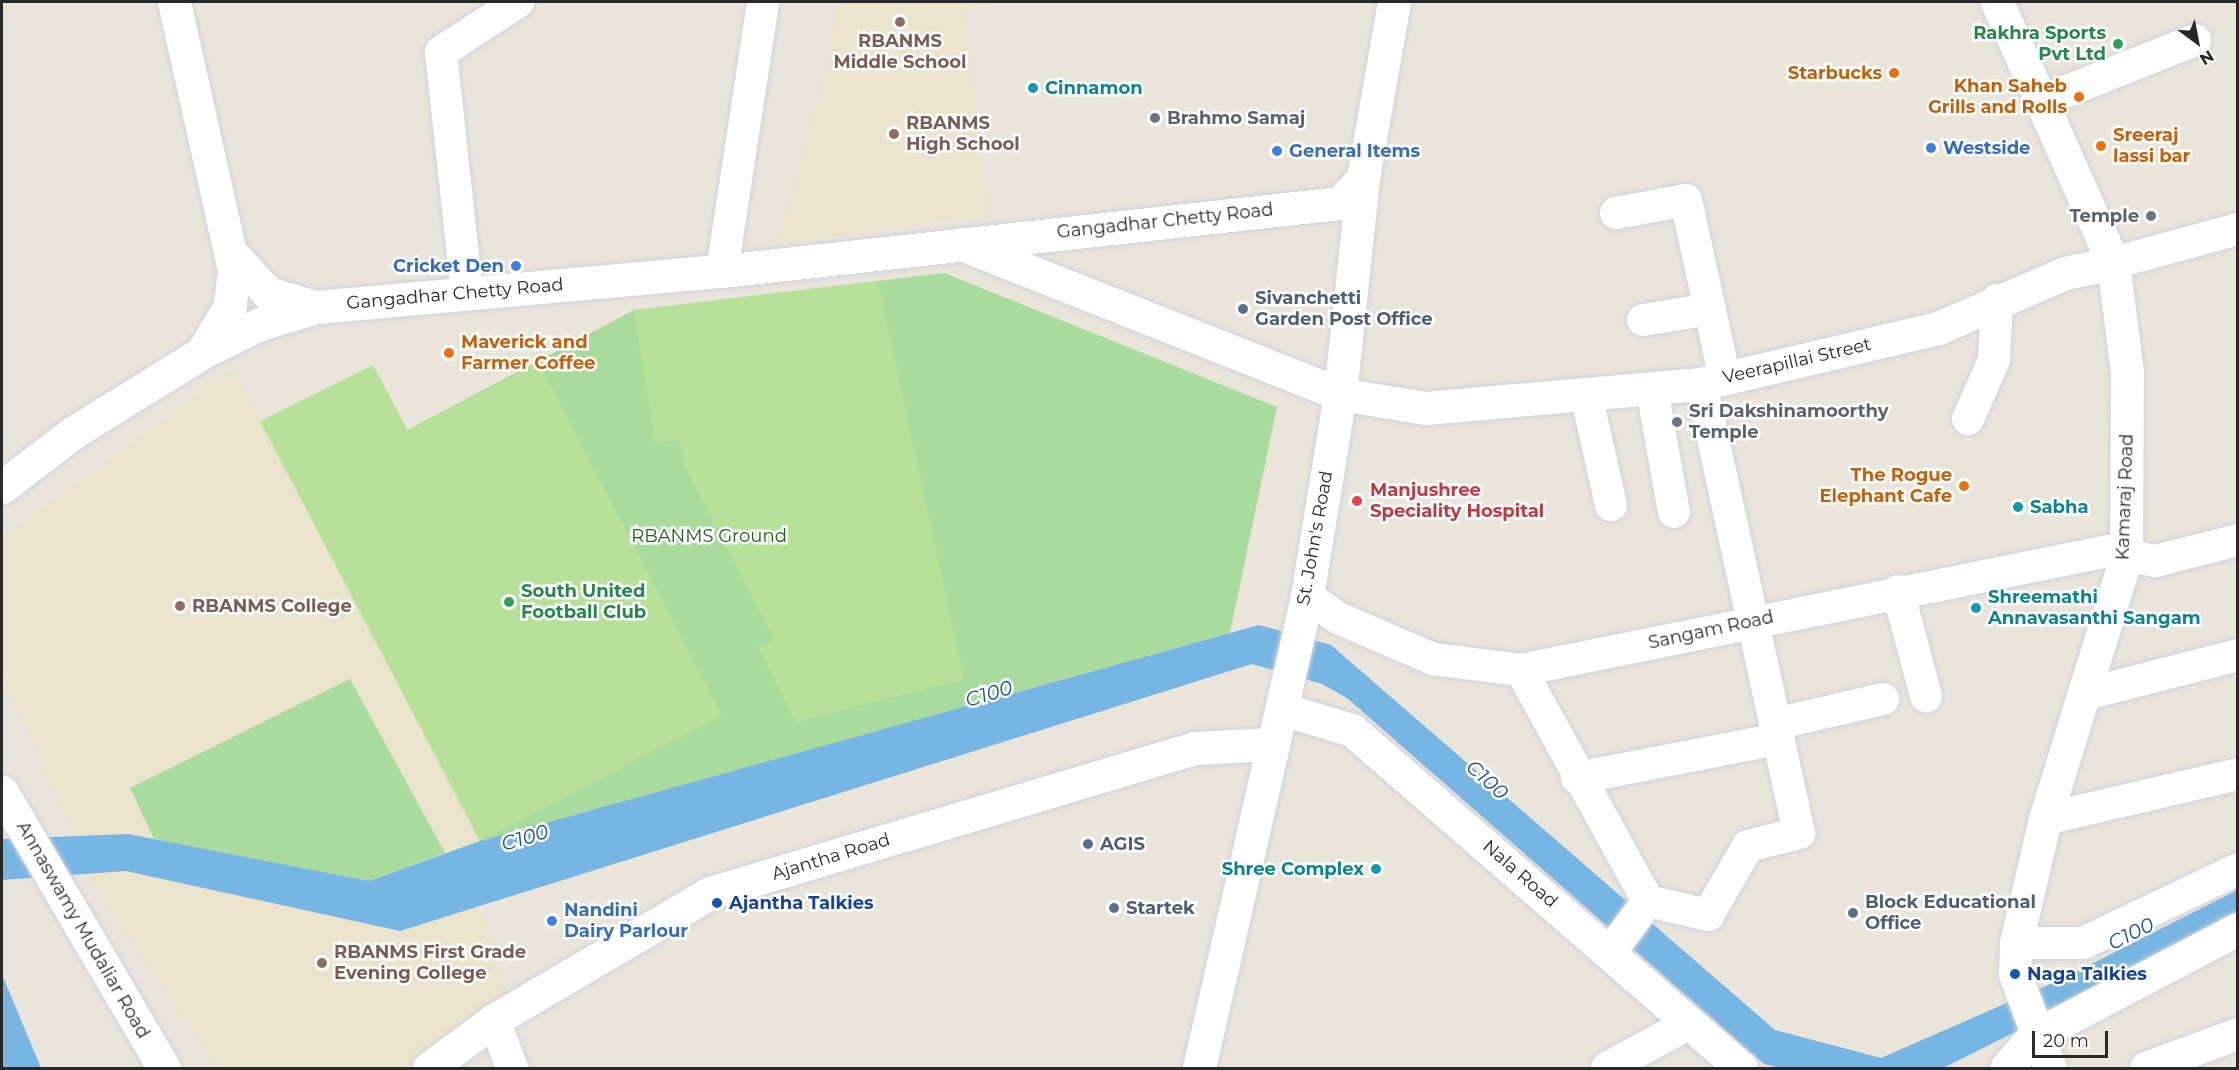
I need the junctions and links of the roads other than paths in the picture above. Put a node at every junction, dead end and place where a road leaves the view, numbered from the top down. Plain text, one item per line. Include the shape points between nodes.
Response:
1 (174, 2) edge
2 (518, 2) edge
3 (763, 2) edge
4 (1394, 2) edge
5 (1997, 2) edge
6 (2195, 40) dead end
7 (2042, 101) junction
8 (1363, 178) junction
9 (1616, 213) dead end
10 (2238, 229) edge
11 (956, 242) junction
12 (232, 254) junction
13 (2113, 263) junction
14 (722, 271) junction
15 (467, 292) junction
16 (1997, 300) junction
17 (316, 307) junction
18 (1710, 309) junction
19 (1644, 320) dead end
20 (202, 352) junction
21 (1713, 381) junction
22 (1652, 388) junction
23 (1340, 394) junction
24 (1586, 394) junction
25 (1968, 419) dead end
26 (2, 487) edge
27 (1611, 505) dead end
28 (1674, 512) dead end
29 (2238, 540) edge
30 (2126, 557) junction
31 (1898, 591) junction
32 (1307, 596) junction
33 (1752, 621) junction
34 (2238, 655) edge
35 (1521, 670) junction
36 (2086, 694) junction
37 (1926, 696) dead end
38 (1283, 698) junction
39 (1883, 699) dead end
40 (1776, 731) junction
41 (1274, 744) junction
42 (2238, 774) edge
43 (1578, 778) junction
44 (2, 792) edge
45 (2044, 819) junction
46 (2238, 869) edge
47 (1644, 906) junction
48 (2238, 930) edge
49 (1620, 939) dead end
50 (2016, 943) junction
51 (494, 1020) junction
52 (1689, 1023) junction
53 (2238, 1034) edge
54 (2034, 1036) junction
55 (164, 1068) edge
56 (429, 1068) edge
57 (512, 1068) edge
58 (1199, 1068) edge
59 (1607, 1068) edge
60 (1741, 1068) edge
61 (2006, 1068) edge
62 (2050, 1068) edge
63 (2146, 1068) edge

1 - 12 street
2 - 15 street via 441,52
3 - 14 street
4 - 8 street, St. John's Road
5 - 7 street, Kamaraj Road
6 - 7 street
7 - 13 street, Kamaraj Road
8 - 11 street, Gangadhar Chetty Road via 1340,203
8 - 23 street, St. John's Road
9 - 18 street via 1686,200
10 - 13 street, Veerapillai Street
11 - 14 street, Gangadhar Chetty Road
11 - 23 street, Gangadhar Chetty Road
12 - 17 street via 268,294
12 - 20 street via 230,306
13 - 16 street, Veerapillai Street via 2066,273
13 - 30 street, Kamaraj Road via 2127,372
14 - 15 street, Gangadhar Chetty Road
15 - 17 street, Gangadhar Chetty Road
16 - 21 street, Veerapillai Street via 1938,327
16 - 25 street via 1994,360
17 - 20 street, Gangadhar Chetty Road via 260,324
18 - 19 street
18 - 21 street
20 - 26 street, Gangadhar Chetty Road via 74,432
21 - 22 street, Veerapillai Street
21 - 33 street
22 - 24 street, Veerapillai Street
22 - 28 street
23 - 24 street, Veerapillai Street via 1425,408
23 - 32 street, St. John's Road
24 - 27 street
29 - 30 street, Sangam Road via 2156,561
30 - 31 street, Sangam Road via 2108,551
30 - 36 street, Kamaraj Road
31 - 33 street, Sangam Road
31 - 37 street
32 - 35 street, Sangam Road via 1338,618 1433,658
32 - 38 street, St. John's Road
33 - 35 street, Sangam Road
33 - 40 street
34 - 36 street
35 - 43 street
36 - 45 street, Kamaraj Road
38 - 41 street, St. John's Road
38 - 52 street, Nala Road via 1352,730
39 - 40 street
40 - 43 street
40 - 47 street via 1798,833 1748,846 1708,915
41 - 51 street, Ajantha Road via 1195,748 710,893
41 - 58 street, St. John's Road
42 - 45 street
43 - 47 street
44 - 55 street, Annaswamy Mudaliar Road
45 - 50 street, Kamaraj Road
46 - 50 street via 2083,943
47 - 49 street
48 - 54 street
50 - 54 street, Kamaraj Road via 2015,974
51 - 56 street, Ajantha Road
51 - 57 street
52 - 59 street
52 - 60 street, Nala Road
53 - 63 street
54 - 61 street
54 - 62 street, Kamaraj Road

